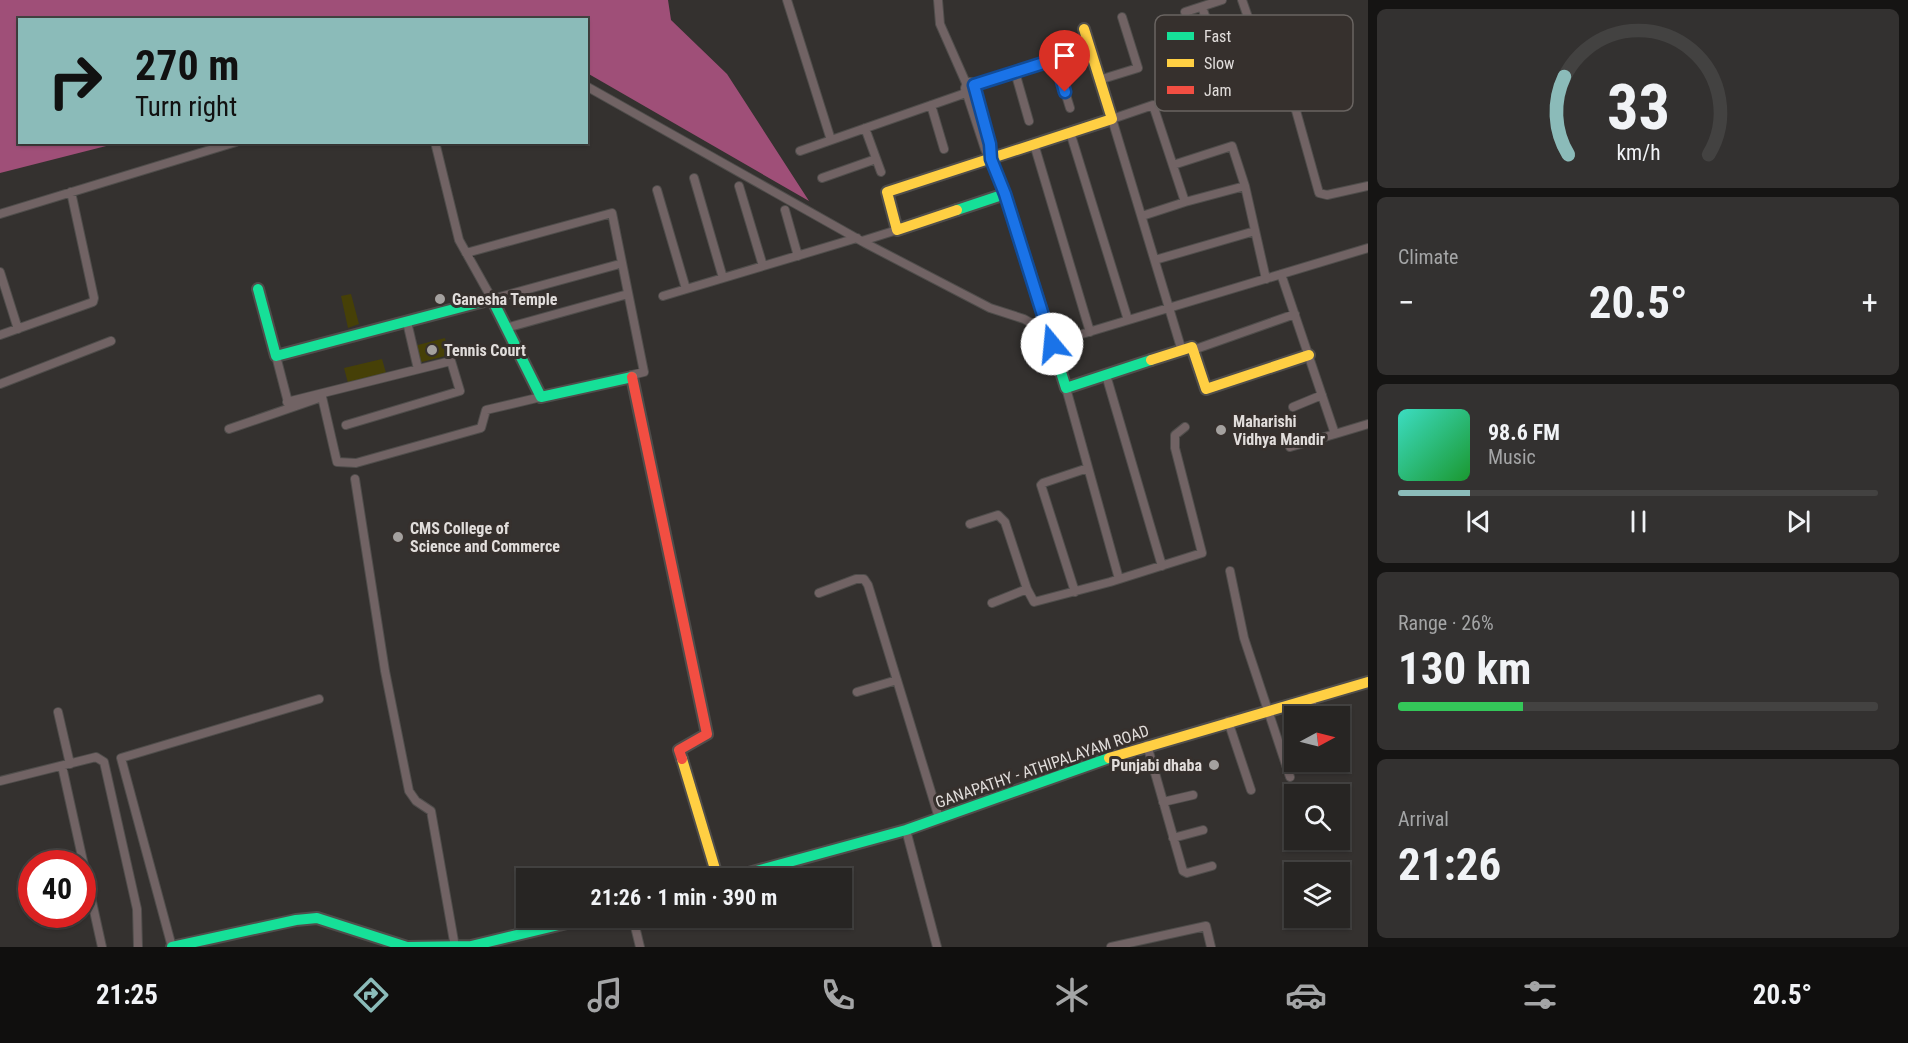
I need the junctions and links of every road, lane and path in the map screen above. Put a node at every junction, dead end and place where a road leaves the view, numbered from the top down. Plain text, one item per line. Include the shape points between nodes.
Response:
1 (787, 0) edge
2 (938, 0) edge
3 (1222, 0) edge
4 (1242, 0) edge
5 (1202, 7) junction
6 (1185, 12) dead end
7 (1205, 15) edge
8 (1247, 15) edge
9 (1122, 17) dead end
10 (1084, 29) dead end
11 (1089, 48) junction
12 (1056, 59) junction
13 (1015, 72) junction
14 (1099, 80) junction
15 (588, 87) edge
16 (970, 87) junction
17 (931, 105) junction
18 (1070, 108) dead end
19 (1296, 111) edge
20 (1112, 119) junction
21 (1029, 121) dead end
22 (865, 128) junction
23 (1070, 132) junction
24 (831, 140) junction
25 (229, 144) edge
26 (435, 144) edge
27 (1034, 144) junction
28 (944, 149) dead end
29 (800, 151) dead end
30 (876, 159) junction
31 (991, 159) junction
32 (1173, 165) junction
33 (881, 172) dead end
34 (694, 178) dead end
35 (822, 178) dead end
36 (739, 186) dead end
37 (1245, 186) junction
38 (1368, 186) edge
39 (657, 190) dead end
40 (71, 192) junction
41 (1005, 194) junction
42 (1185, 202) junction
43 (785, 210) dead end
44 (0, 214) edge
45 (1142, 216) junction
46 (897, 231) junction
47 (1255, 231) junction
48 (860, 240) junction
49 (1368, 248) edge
50 (466, 254) junction
51 (798, 256) junction
52 (1155, 260) junction
53 (616, 265) dead end
54 (763, 266) junction
55 (0, 272) edge
56 (1281, 274) junction
57 (723, 278) junction
58 (1266, 279) junction
59 (258, 289) dead end
60 (686, 290) junction
61 (628, 294) junction
62 (663, 296) dead end
63 (492, 299) junction
64 (1170, 308) junction
65 (1295, 314) junction
66 (1128, 320) junction
67 (407, 321) junction
68 (506, 328) junction
69 (18, 329) junction
70 (1090, 332) junction
71 (0, 335) edge
72 (1050, 338) junction
73 (111, 341) dead end
74 (1187, 350) junction
75 (1309, 355) junction
76 (276, 356) junction
77 (418, 369) junction
78 (632, 375) junction
79 (1106, 375) junction
80 (0, 384) edge
81 (1066, 388) junction
82 (1322, 395) junction
83 (541, 397) junction
84 (288, 405) junction
85 (1293, 407) dead end
86 (1368, 424) edge
87 (346, 425) dead end
88 (1185, 428) dead end
89 (229, 429) dead end
90 (1335, 434) junction
91 (1290, 447) dead end
92 (1088, 468) junction
93 (355, 479) dead end
94 (969, 524) dead end
95 (1162, 566) junction
96 (1230, 571) dead end
97 (1119, 579) junction
98 (1027, 589) junction
99 (1076, 592) junction
100 (819, 593) dead end
101 (992, 603) dead end
102 (897, 680) junction
103 (1368, 682) edge
104 (857, 692) dead end
105 (1311, 697) junction
106 (319, 699) dead end
107 (1312, 706) edge
108 (1266, 710) junction
109 (58, 712) dead end
110 (1228, 721) junction
111 (1147, 745) junction
112 (66, 765) junction
113 (1290, 777) dead end
114 (0, 781) edge
115 (1251, 790) dead end
116 (1193, 795) dead end
117 (1163, 802) junction
118 (939, 818) junction
119 (906, 830) junction
120 (1203, 830) dead end
121 (1173, 838) junction
122 (1212, 866) dead end
123 (715, 868) edge
124 (767, 868) edge
125 (547, 928) edge
126 (635, 928) edge
127 (102, 947) edge
128 (138, 947) edge
129 (172, 947) edge
130 (455, 947) edge
131 (640, 947) edge
132 (937, 947) edge
133 (1110, 947) edge
134 (1211, 947) edge

1 - 24 street
2 - 16 street via 940,24
3 - 5 street
4 - 8 street
5 - 6 street
5 - 7 street
9 - 14 street via 1138,68
10 - 11 street
11 - 12 street
11 - 14 street
12 - 13 street
12 - 18 street
13 - 16 street
13 - 21 street
14 - 20 street
15 - 48 street
16 - 17 street via 963,94
16 - 31 street via 990,144
17 - 22 street
17 - 28 street
19 - 38 street via 1319,193 1327,195
20 - 23 street
20 - 32 street via 1153,105
20 - 45 street
22 - 24 street
22 - 30 street
23 - 27 street
23 - 66 street
24 - 29 street
25 - 40 street
26 - 50 street via 459,240
27 - 31 street
27 - 70 street
30 - 33 street
30 - 35 street
31 - 41 street
31 - 46 street via 887,192
32 - 37 street via 1232,146
32 - 42 street
34 - 57 street
36 - 54 street
37 - 42 street
37 - 47 street
39 - 60 street
40 - 44 street
40 - 69 street via 93,302
41 - 46 street
41 - 72 street
42 - 45 street
43 - 51 street
45 - 52 street
46 - 48 street
47 - 52 street
47 - 58 street
48 - 51 street
48 - 72 street via 990,308 1024,319
49 - 56 street
50 - 61 street via 612,213
50 - 63 street
51 - 54 street
52 - 64 street
53 - 63 street
54 - 57 street
55 - 69 street
56 - 58 street
56 - 65 street
57 - 60 street
58 - 64 street
59 - 76 street
60 - 62 street
61 - 68 street
61 - 78 street via 644,372
63 - 67 street
63 - 68 street
64 - 66 street
64 - 74 street
65 - 74 street
65 - 75 street
66 - 70 street
67 - 76 street
67 - 77 street
68 - 83 street
69 - 71 street
70 - 72 street
72 - 81 street
73 - 80 street
74 - 75 street via 1206,389
74 - 79 street
75 - 82 street
76 - 84 street
77 - 84 street
77 - 87 street via 451,362 460,391
78 - 83 street
78 - 123 street via 707,734 679,750
79 - 81 street
79 - 95 street
81 - 92 street
82 - 85 street
82 - 90 street
83 - 84 street via 486,411 481,428 356,463 337,462 322,397
84 - 89 street
86 - 90 street
88 - 95 street via 1175,435 1175,448 1202,553
90 - 91 street
92 - 97 street
92 - 99 street via 1041,486
93 - 130 street via 385,671 409,791 431,811
94 - 98 street via 998,515 1005,522
95 - 97 street
96 - 108 street via 1244,638
97 - 99 street
98 - 99 street via 1034,602
98 - 101 street
100 - 102 street via 864,579
102 - 104 street
102 - 118 street
103 - 105 street, GANAPATHY - ATHIPALAYAM ROAD
105 - 107 street
105 - 108 street, GANAPATHY - ATHIPALAYAM ROAD
106 - 129 street via 121,758
108 - 110 street, GANAPATHY - ATHIPALAYAM ROAD
108 - 113 street
109 - 112 street
110 - 111 street, GANAPATHY - ATHIPALAYAM ROAD
110 - 115 street
111 - 117 street
111 - 118 street, GANAPATHY - ATHIPALAYAM ROAD
112 - 114 street
112 - 127 street
112 - 128 street via 96,757 104,762 137,909
116 - 117 street
117 - 121 street
118 - 119 street, GANAPATHY - ATHIPALAYAM ROAD
119 - 124 street, GANAPATHY - ATHIPALAYAM ROAD
119 - 132 street
120 - 121 street
121 - 122 street via 1182,871
125 - 130 street
126 - 131 street
129 - 130 street via 317,918 407,947
133 - 134 street via 1206,926

